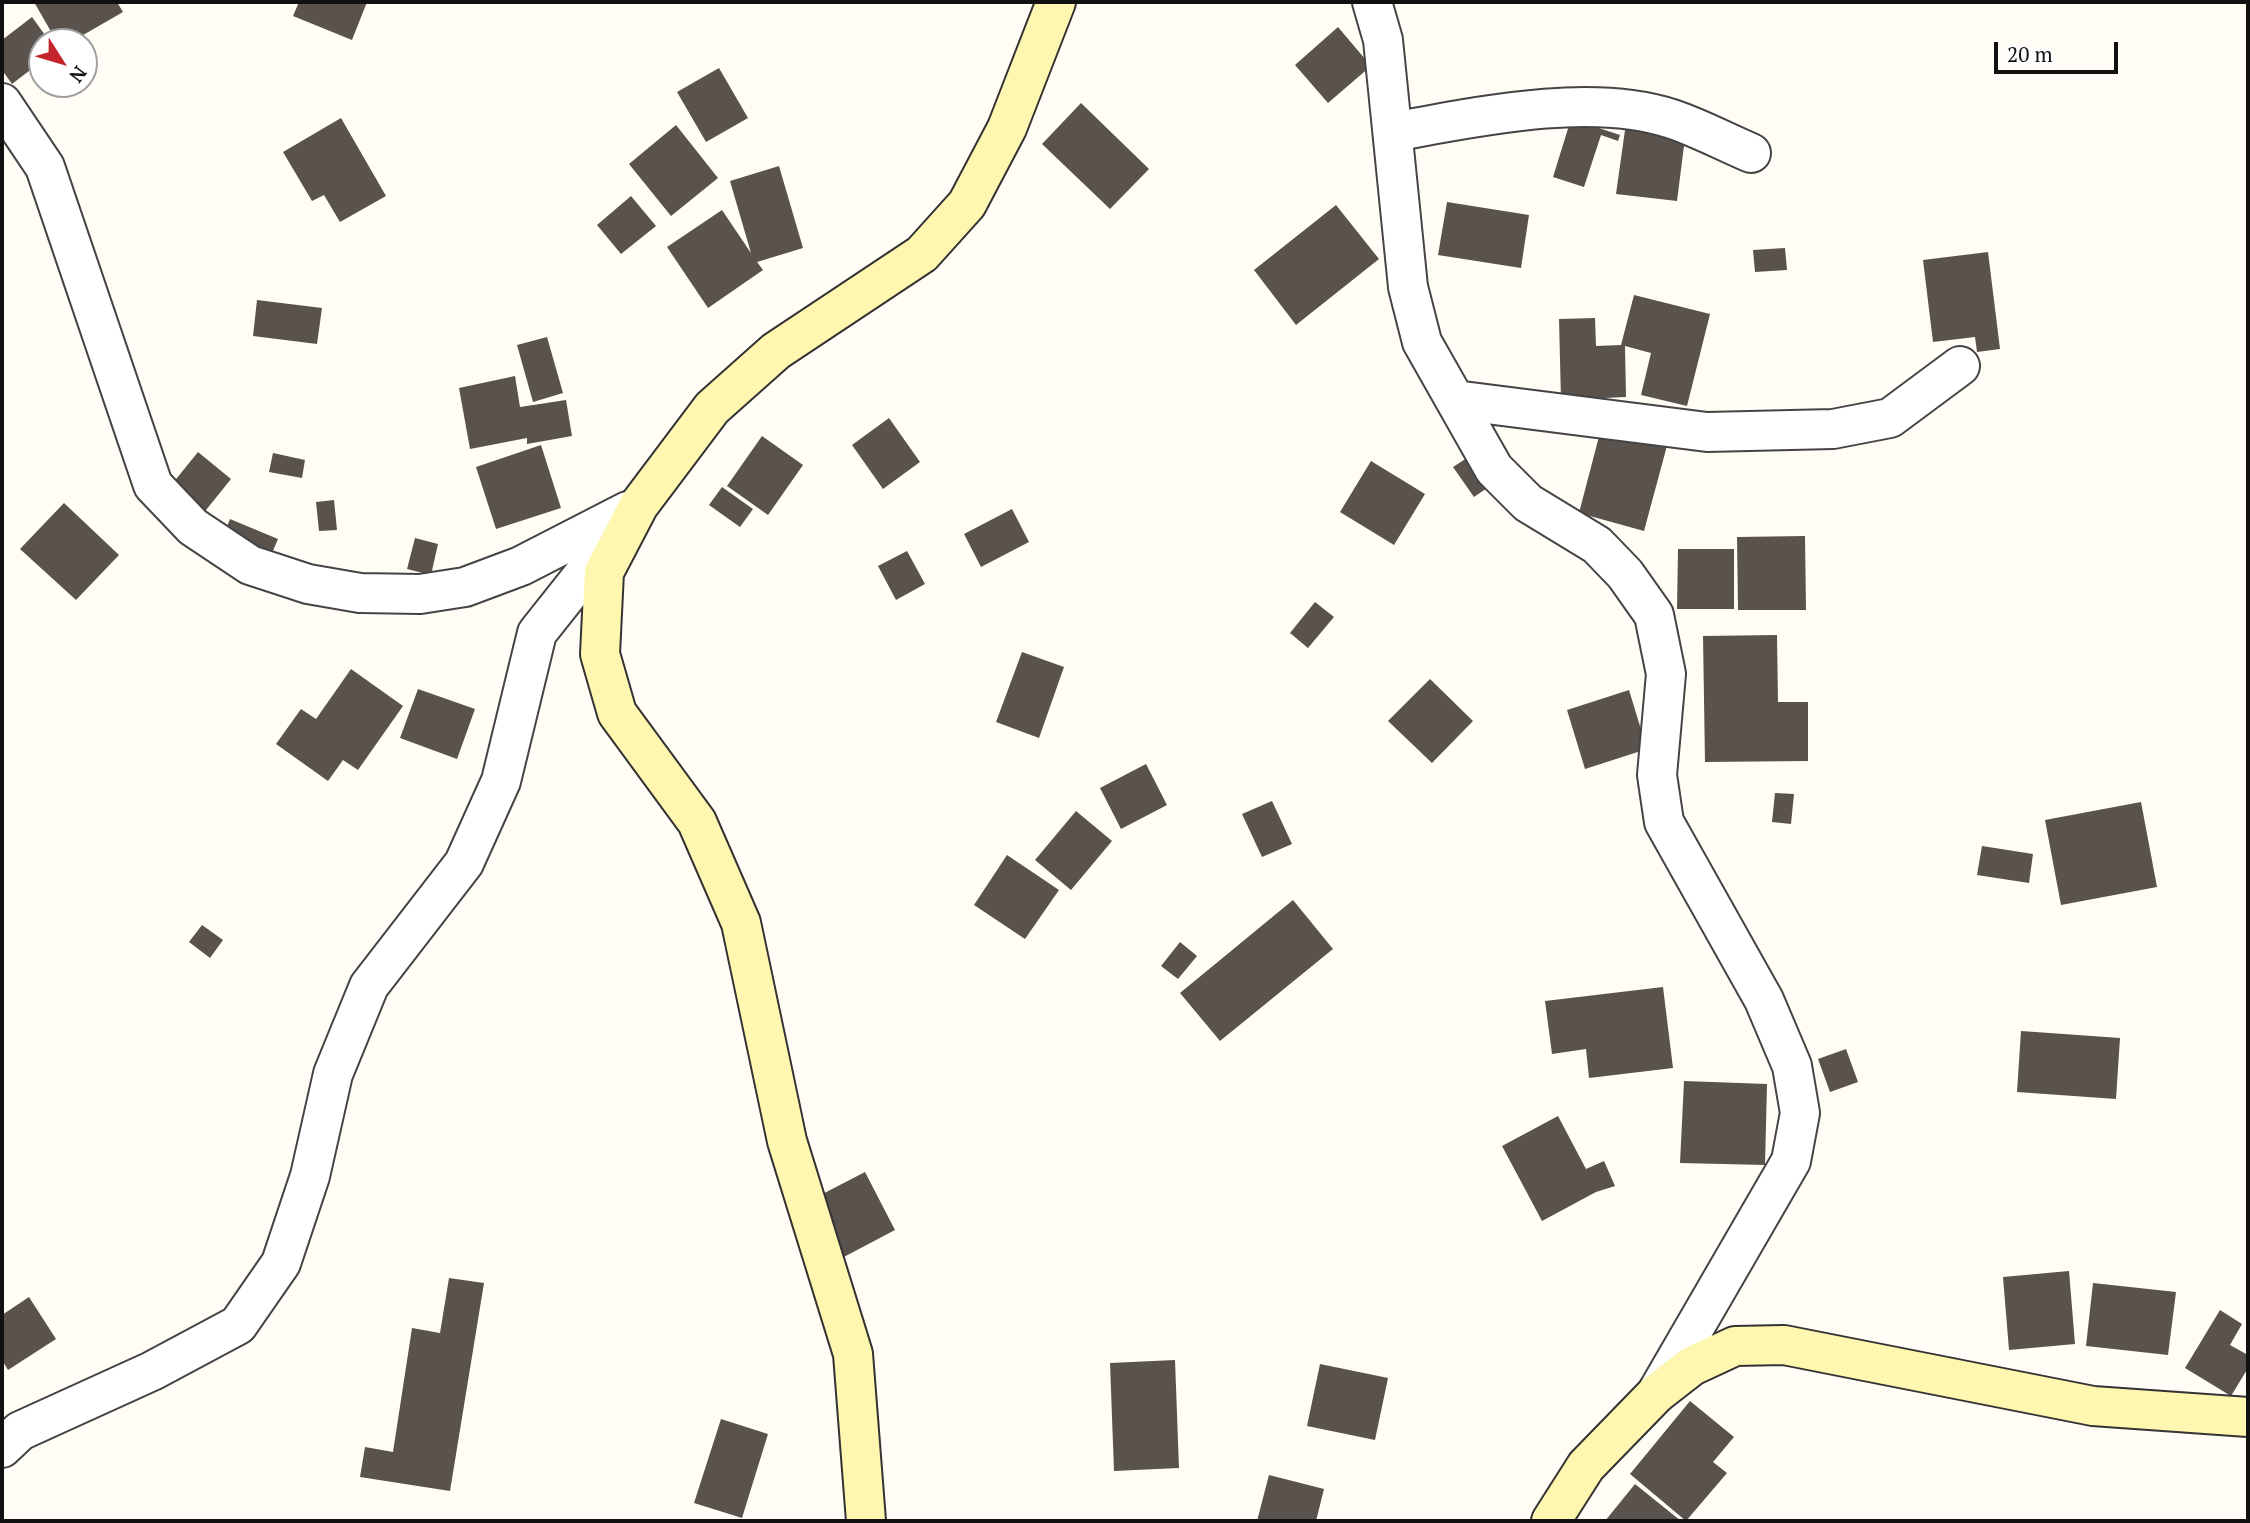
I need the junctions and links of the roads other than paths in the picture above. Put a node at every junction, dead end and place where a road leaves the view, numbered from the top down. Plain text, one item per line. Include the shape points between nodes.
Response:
1 (1056, 2) edge
2 (1372, 2) edge
3 (2, 103) edge
4 (1393, 132) junction
5 (1751, 153) dead end
6 (1961, 366) dead end
7 (1455, 400) junction
8 (639, 505) junction
9 (1656, 1394) junction
10 (2248, 1417) edge
11 (2, 1448) edge
12 (866, 1521) edge
13 (1551, 1521) edge

1 - 8 street via 1007,128 967,204 922,254 776,351 712,408
2 - 4 street via 1383,40
3 - 8 street via 45,167 153,485 193,527 250,565 360,593 420,594 465,587 521,566
4 - 5 street via 1507,111 1606,108 1671,118
4 - 7 street via 1408,287 1422,342
6 - 7 street via 1890,418 1833,429 1707,432
7 - 9 street via 1494,469 1528,503 1597,545 1654,615 1666,674 1657,775 1664,822 1764,1000 1792,1066 1800,1113 1791,1161
8 - 11 street via 537,633 501,781 464,863 369,986 333,1074 310,1177 281,1263 238,1325 152,1371 20,1430
8 - 12 street via 604,572 600,654 617,713 697,822 741,922 787,1141 853,1354
9 - 10 street via 1692,1366 1735,1346 1784,1346 2093,1406
9 - 13 street via 1586,1466

